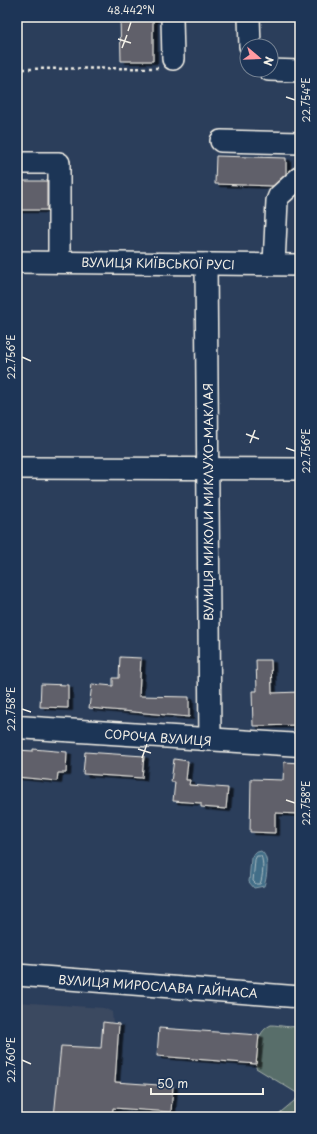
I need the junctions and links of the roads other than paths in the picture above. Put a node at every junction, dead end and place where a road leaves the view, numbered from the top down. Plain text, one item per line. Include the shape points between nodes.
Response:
1 (172, 17) edge
2 (249, 17) edge
3 (250, 38) edge
4 (173, 59) road end
5 (279, 70) edge
6 (300, 71) edge
7 (221, 141) dead end
8 (300, 143) edge
9 (17, 163) edge
10 (300, 177) edge
11 (17, 262) edge
12 (59, 262) junction
13 (206, 264) junction
14 (274, 264) junction
15 (300, 265) edge
16 (17, 468) edge
17 (208, 469) junction
18 (300, 469) edge
19 (17, 727) edge
20 (210, 740) junction
21 (300, 745) edge
22 (17, 975) edge
23 (300, 997) edge

1 - 4 street
2 - 3 street
5 - 6 street
7 - 8 street
9 - 12 street via 59,163
10 - 14 street via 279,196
11 - 12 street, ВУЛИЦЯ КИЇВСЬКОЇ РУСІ
12 - 13 street, ВУЛИЦЯ КИЇВСЬКОЇ РУСІ
13 - 14 street, ВУЛИЦЯ КИЇВСЬКОЇ РУСІ
13 - 17 street, ВУЛИЦЯ МИКОЛИ МИКЛУХО-МАКЛАЯ
14 - 15 street, ВУЛИЦЯ КИЇВСЬКОЇ РУСІ
16 - 17 street
17 - 18 street
17 - 20 street, ВУЛИЦЯ МИКОЛИ МИКЛУХО-МАКЛАЯ
19 - 20 main road, СОРОЧА ВУЛИЦЯ
20 - 21 main road, СОРОЧА ВУЛИЦЯ
22 - 23 street, ВУЛИЦЯ МИРОСЛАВА ГАЙНАСА

